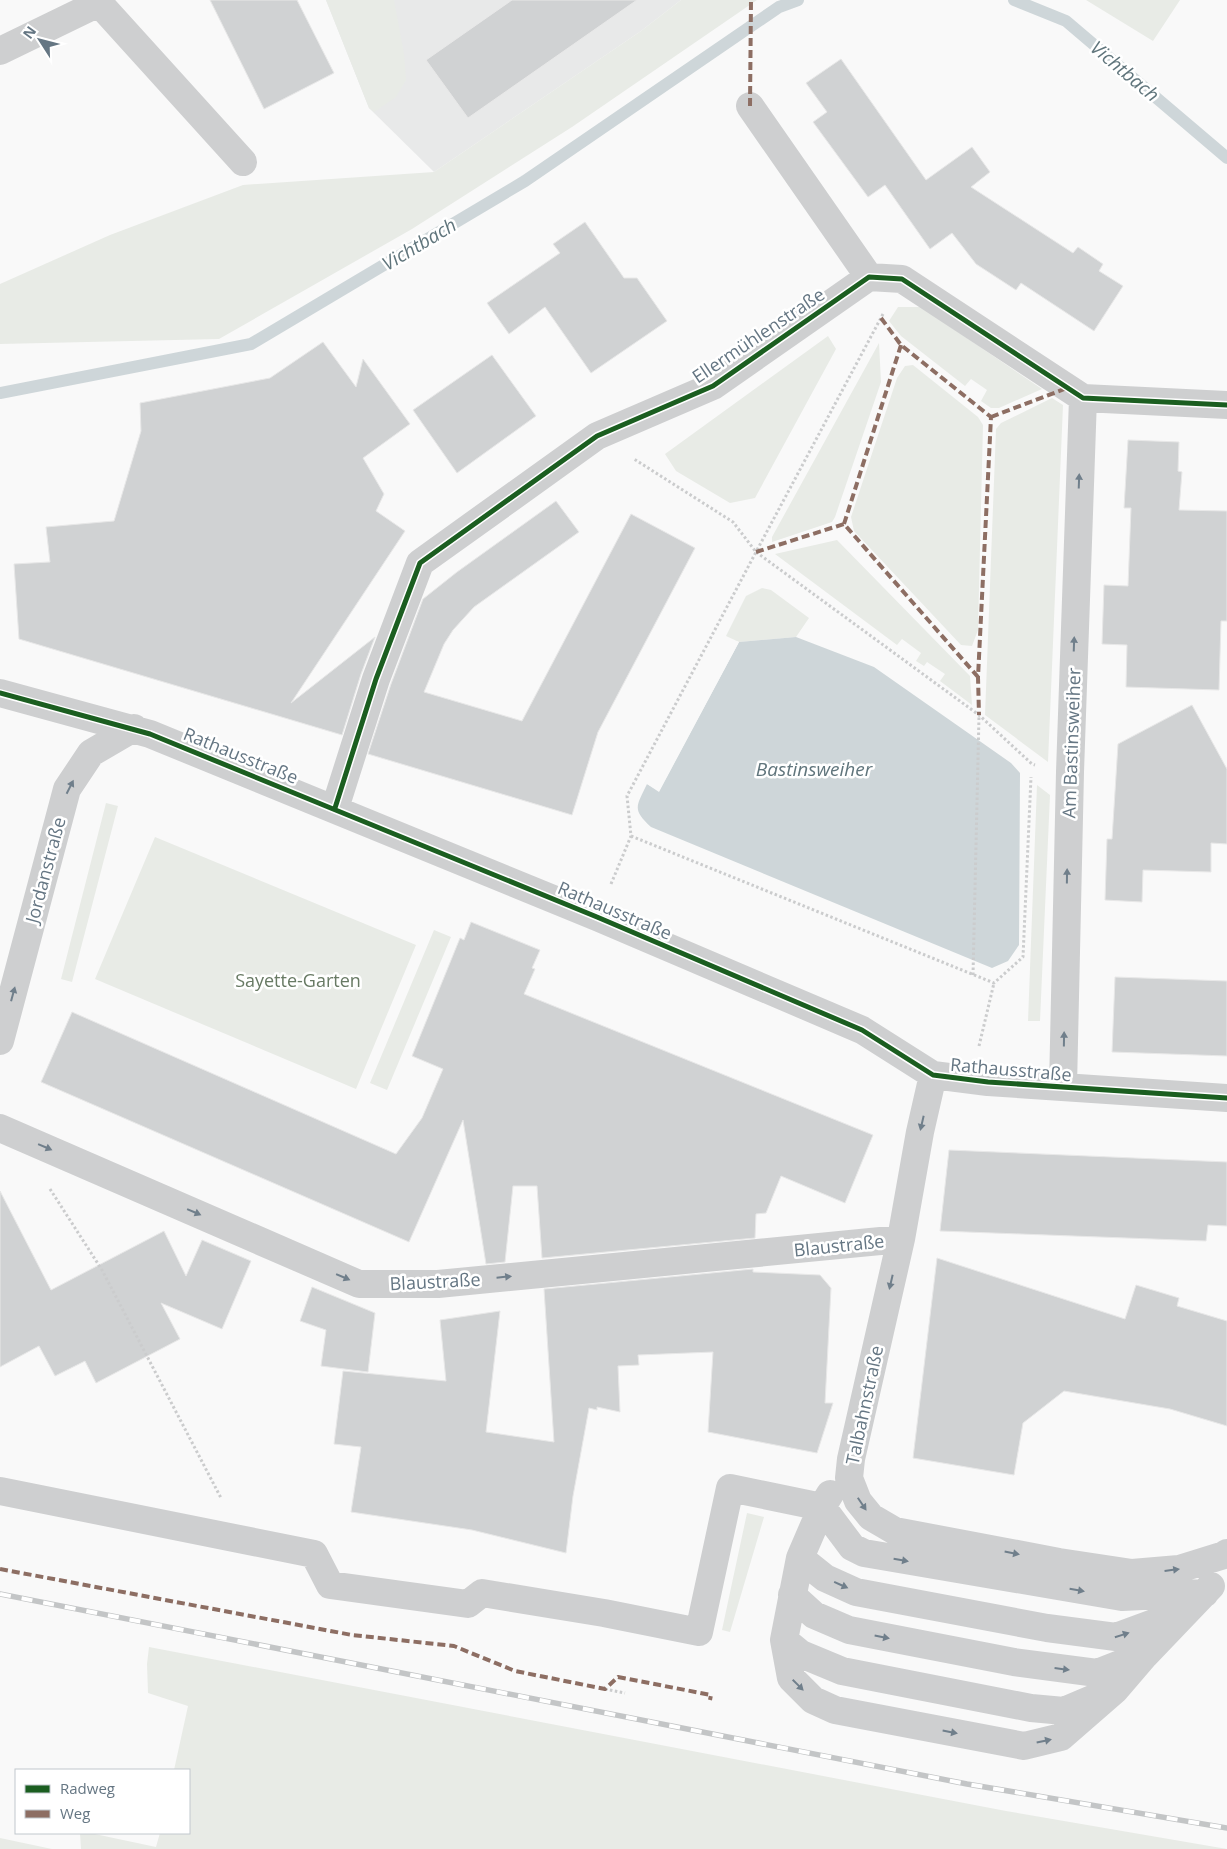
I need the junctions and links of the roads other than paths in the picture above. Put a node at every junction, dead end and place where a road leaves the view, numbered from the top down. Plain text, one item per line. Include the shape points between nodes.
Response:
1 (100, 1) edge
2 (0, 51) edge
3 (750, 106) dead end
4 (244, 162) dead end
5 (869, 277) junction
6 (1083, 398) junction
7 (1227, 404) edge
8 (0, 693) edge
9 (134, 728) junction
10 (335, 808) junction
11 (0, 1041) edge
12 (933, 1075) junction
13 (1063, 1088) junction
14 (1227, 1098) edge
15 (0, 1128) edge
16 (901, 1239) junction
17 (851, 1458) junction
18 (0, 1491) edge
19 (822, 1507) junction
20 (1227, 1553) edge
21 (800, 1558) junction
22 (1227, 1566) edge
23 (792, 1595) junction
24 (1197, 1601) junction
25 (784, 1640) junction
26 (1145, 1655) junction
27 (1115, 1690) junction

1 - 2 street
1 - 4 street
3 - 5 street
5 - 6 street via 902,279
5 - 10 street, Ellermühlenstraße via 713,386 597,436 420,563 376,678
6 - 7 street
13 -> 6 street, Am Bastinsweiher
8 - 9 street, Rathausstraße
9 - 10 street, Rathausstraße
11 -> 9 street, Jordanstraße via 67,789 91,753
10 - 12 street, Rathausstraße via 862,1030
12 - 13 street, Rathausstraße
12 -> 16 street, Talbahnstraße
13 - 14 street, Rathausstraße
15 -> 16 street, Blaustraße via 359,1284 438,1284
16 -> 17 street, Talbahnstraße
17 - 19 street
17 -> 20 street, Talbahnstraße via 849,1478 858,1501 871,1517 895,1531 1132,1573 1179,1569
18 - 19 street via 314,1554 330,1585 468,1604 482,1593 699,1632 730,1488
19 - 21 street
19 -> 24 street via 852,1547 864,1553 1122,1597
21 - 23 street
21 -> 24 street via 825,1578 856,1592 1116,1638
22 - 24 street
23 - 25 street
23 -> 26 street via 814,1615 849,1630 1014,1662 1097,1673
24 - 26 street
25 - 27 street via 801,1654 842,1671 1031,1708 1064,1711
25 -> 27 street via 791,1678 813,1700 834,1710 1024,1746 1061,1738
26 - 27 street

